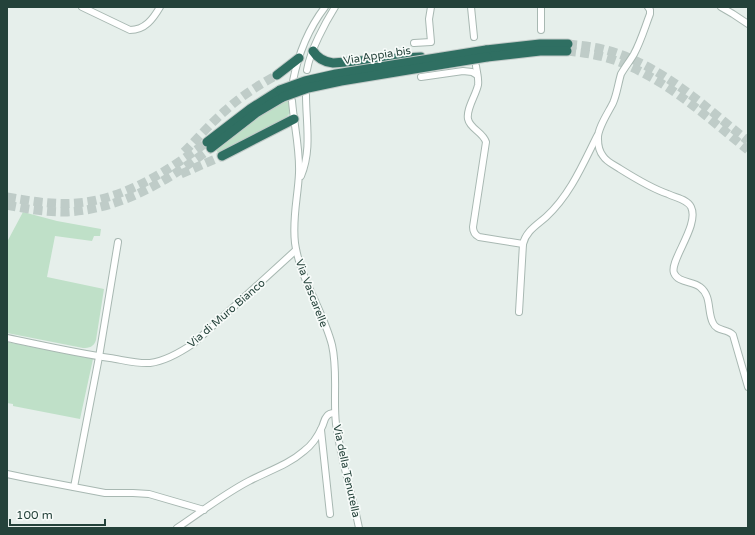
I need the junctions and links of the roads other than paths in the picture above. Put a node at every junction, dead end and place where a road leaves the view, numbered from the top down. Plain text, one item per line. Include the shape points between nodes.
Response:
1 (82, 7) edge
2 (160, 7) edge
3 (325, 7) edge
4 (335, 7) edge
5 (431, 7) edge
6 (471, 7) edge
7 (541, 7) edge
8 (648, 7) edge
9 (720, 7) edge
10 (748, 24) edge
11 (541, 30) dead end
12 (474, 37) dead end
13 (414, 43) dead end
14 (568, 48) tunnel mouth
15 (313, 51) junction
16 (487, 53) junction
17 (440, 57) junction
18 (299, 58) junction
19 (476, 66) dead end
20 (307, 70) dead end
21 (277, 75) tunnel mouth
22 (477, 75) junction
23 (421, 77) dead end
24 (293, 81) dead end
25 (306, 95) dead end
26 (285, 96) junction
27 (294, 119) junction
28 (597, 135) junction
29 (209, 145) tunnel mouth
30 (222, 156) tunnel mouth
31 (298, 182) junction
32 (118, 242) dead end
33 (523, 244) junction
34 (296, 250) junction
35 (519, 312) dead end
36 (7, 338) edge
37 (99, 356) junction
38 (748, 387) edge
39 (335, 413) junction
40 (321, 430) junction
41 (7, 474) edge
42 (74, 487) junction
43 (204, 510) junction
44 (330, 514) dead end
45 (177, 528) edge
46 (359, 528) edge

1 - 2 street via 130,30 142,28 151,21
3 - 18 street via 310,32
4 - 15 street
5 - 13 street via 431,42
6 - 12 street
7 - 11 street
8 - 28 street via 650,14 637,47 622,72 614,100
9 - 10 street
14 - 16 highway, Via Appia bis
15 - 17 highway, bridge via 320,59 330,63
15 - 20 street
16 - 17 highway, Via Appia bis, bridge
16 - 26 highway, Via Appia bis, bridge via 319,85
17 - 26 highway, Via Appia bis, bridge via 305,81
18 - 21 highway
18 - 24 street
19 - 22 street
22 - 23 street via 463,71
22 - 33 street via 477,86 468,119 486,142 473,231 479,237
25 - 31 street via 307,153
26 - 27 street, Via Vascarelle
26 - 29 highway, Via Appia bis
27 - 30 highway
27 - 31 street, Via Vascarelle via 298,144
28 - 33 street via 566,194 552,212 528,233
28 - 38 street via 599,149 605,159 645,183 690,205 693,213 691,224 675,263 674,273 680,279 702,288 707,297 713,323 733,335
31 - 34 street, Via Vascarelle via 294,220
32 - 37 street
33 - 35 street
34 - 37 street, Via di Muro Bianco via 198,340 181,352 150,363
34 - 39 street, Via Vascarelle via 332,347
36 - 37 street, Via di Muro Bianco
37 - 42 street
39 - 40 street via 327,415
39 - 46 street, Via della Tenutella via 342,457 359,512
40 - 43 street via 310,445 295,458 250,480
40 - 44 street
41 - 42 street
42 - 43 street via 105,493 149,494
43 - 45 street

